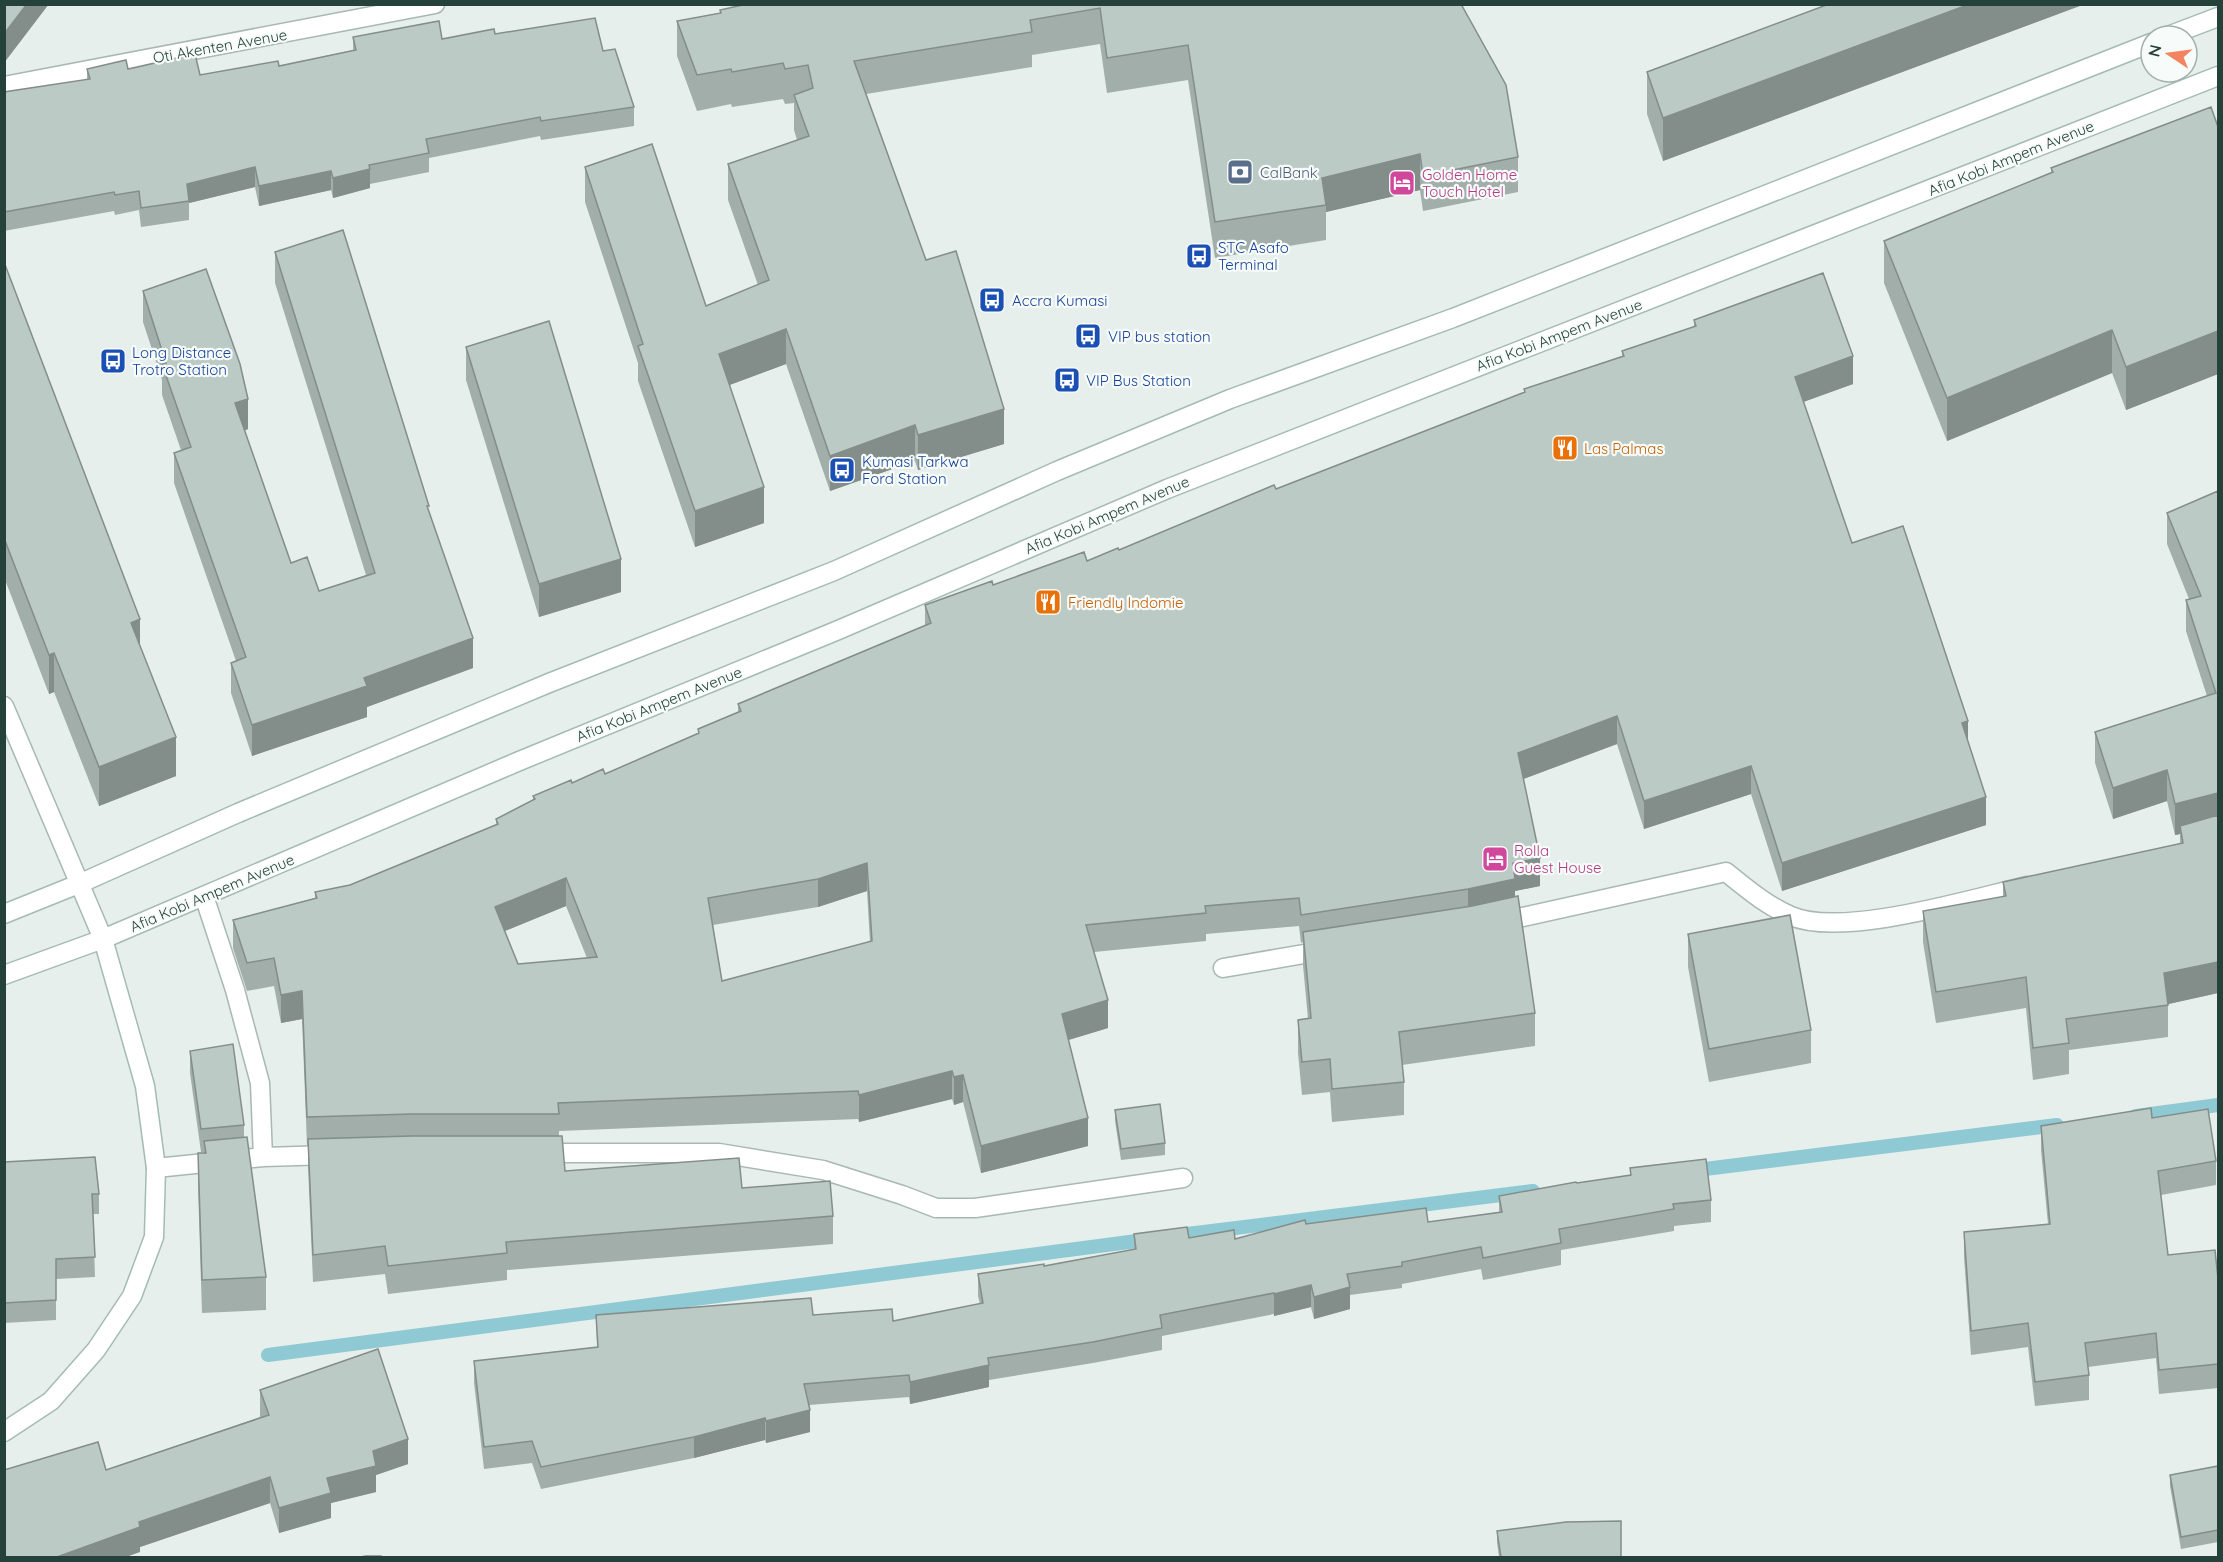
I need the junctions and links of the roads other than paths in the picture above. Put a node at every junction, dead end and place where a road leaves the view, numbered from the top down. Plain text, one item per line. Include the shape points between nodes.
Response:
1 (435, 4) edge
2 (2218, 16) edge
3 (2198, 24) edge
4 (2139, 48) edge
5 (2218, 76) edge
6 (4, 86) edge
7 (4, 706) edge
8 (2043, 882) edge
9 (81, 883) junction
10 (204, 896) junction
11 (4, 914) edge
12 (1481, 926) edge
13 (104, 939) junction
14 (1346, 946) edge
15 (1223, 968) dead end
16 (4, 975) edge
17 (518, 1152) edge
18 (343, 1155) edge
19 (263, 1157) junction
20 (156, 1167) junction
21 (1183, 1178) dead end
22 (4, 1431) edge

1 - 6 main road, Oti Akenten Avenue
2 - 3 main road
4 - 9 main road via 1464,314 1230,399 834,571 549,683
5 - 10 main road, Afia Kobi Ampem Avenue via 1167,489
7 - 9 main road
8 - 12 main road via 1887,917 1830,924 1792,917 1754,895 1726,872
9 - 11 main road
9 - 13 main road
10 - 13 main road, Afia Kobi Ampem Avenue
10 - 19 main road via 260,1083
13 - 16 main road, Afia Kobi Ampem Avenue
13 - 20 main road via 145,1086
14 - 15 main road
17 - 21 main road via 719,1153 823,1170 936,1208 975,1208
18 - 19 main road
19 - 20 main road
20 - 22 main road via 154,1238 132,1296 96,1350 51,1401

